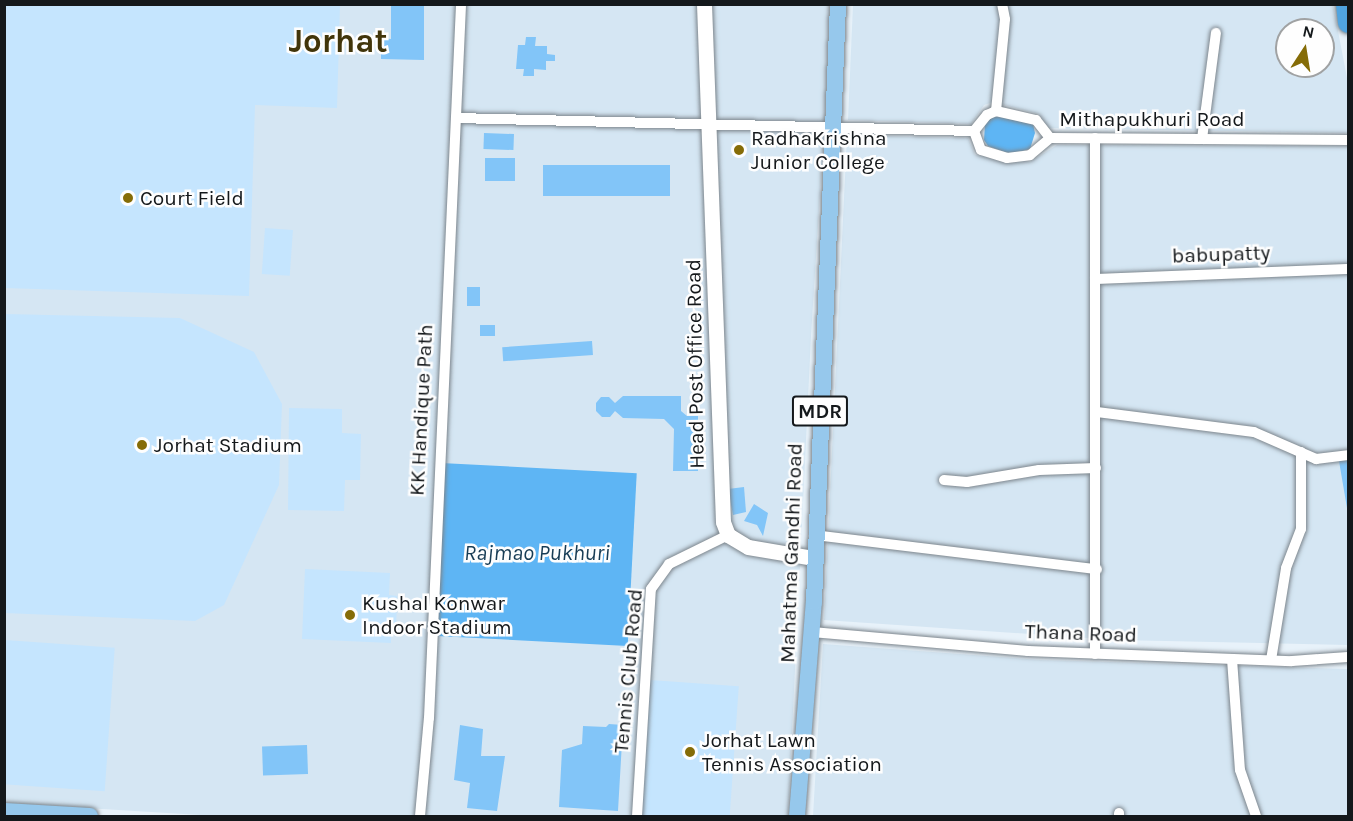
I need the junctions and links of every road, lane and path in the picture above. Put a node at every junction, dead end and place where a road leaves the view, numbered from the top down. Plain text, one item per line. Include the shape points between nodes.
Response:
1 (461, 4) edge
2 (704, 4) edge
3 (710, 4) edge
4 (838, 4) edge
5 (1002, 4) edge
6 (1346, 4) edge
7 (1348, 23) edge
8 (1216, 33) dead end
9 (708, 100) junction
10 (996, 111) junction
11 (456, 118) junction
12 (710, 121) junction
13 (833, 127) junction
14 (974, 131) junction
15 (1050, 138) junction
16 (1095, 138) junction
17 (1202, 139) junction
18 (1348, 140) edge
19 (1348, 269) edge
20 (1095, 279) junction
21 (1097, 412) junction
22 (1301, 452) junction
23 (1348, 455) edge
24 (1096, 468) junction
25 (944, 480) dead end
26 (729, 535) junction
27 (814, 535) junction
28 (814, 558) junction
29 (1097, 569) junction
30 (812, 632) junction
31 (1095, 654) junction
32 (1348, 657) edge
33 (1232, 658) junction
34 (1271, 660) junction
35 (7, 813) edge
36 (90, 816) edge
37 (420, 816) edge
38 (637, 816) edge
39 (797, 816) edge
40 (1256, 816) edge

1 - 11 street, KK Handique Path
2 - 9 street, Head Post Office Road
3 - 9 street, Head Post Office Road
4 - 13 main road, Mahatma Gandhi Road / MDR
5 - 10 street via 1005,19
6 - 7 highway
8 - 17 street
9 - 12 street, Head Post Office Road
10 - 14 street via 987,115
10 - 15 street via 1036,120
11 - 12 street
11 - 37 street, KK Handique Path via 430,618 429,718
12 - 13 street
12 - 26 street, Head Post Office Road via 719,486 721,513
13 - 14 street
13 - 27 main road, Mahatma Gandhi Road / MDR
14 - 15 street, Mithapukhuri Road via 981,150 1007,158 1030,155
15 - 16 street, Mithapukhuri Road
16 - 17 street, Mithapukhuri Road
16 - 20 street
17 - 18 street, Mithapukhuri Road
19 - 20 street, babupatty
20 - 21 street
21 - 22 street via 1254,432
21 - 24 street
22 - 23 street via 1320,460
22 - 34 street via 1301,529 1286,568
24 - 25 street via 1039,470 968,482
24 - 29 street
26 - 28 street via 748,547
26 - 38 street, Tennis Club Road via 669,564 651,589
27 - 28 main road, Mahatma Gandhi Road / MDR
27 - 29 street
28 - 30 main road, Mahatma Gandhi Road / MDR
29 - 31 street
30 - 31 street, Thana Road
30 - 39 main road, Mahatma Gandhi Road / MDR
31 - 33 street, Thana Road
32 - 34 street, Thana Road
33 - 34 street, Thana Road
33 - 40 street via 1240,770
35 - 36 main road

